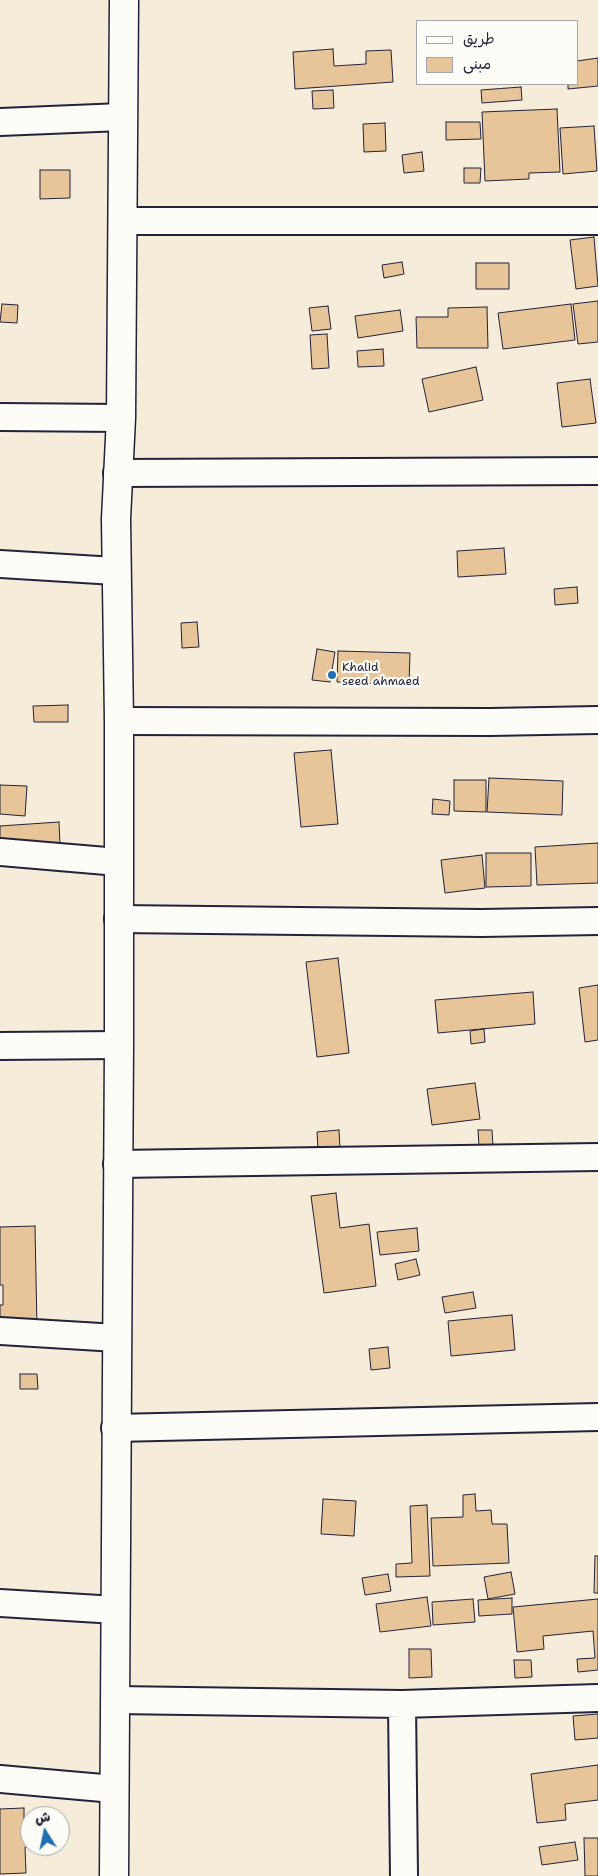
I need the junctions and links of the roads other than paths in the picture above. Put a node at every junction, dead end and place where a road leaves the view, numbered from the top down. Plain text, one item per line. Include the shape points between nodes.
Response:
1 (124, 0) edge
2 (122, 117) junction
3 (0, 122) edge
4 (123, 220) junction
5 (598, 222) edge
6 (0, 417) edge
7 (121, 418) junction
8 (598, 471) edge
9 (117, 473) junction
10 (0, 564) edge
11 (115, 571) junction
12 (598, 720) edge
13 (118, 722) junction
14 (0, 852) edge
15 (118, 862) junction
16 (118, 919) junction
17 (598, 922) edge
18 (118, 1045) junction
19 (0, 1046) edge
20 (598, 1157) edge
21 (117, 1164) junction
22 (0, 1331) edge
23 (117, 1338) junction
24 (598, 1417) edge
25 (115, 1428) junction
26 (0, 1603) edge
27 (116, 1610) junction
28 (598, 1698) edge
29 (115, 1700) junction
30 (402, 1704) junction
31 (0, 1779) edge
32 (114, 1789) junction
33 (114, 1876) edge
34 (404, 1876) edge

1 - 2 main road
2 - 3 street
2 - 4 main road
4 - 5 street
4 - 7 main road
6 - 7 street
7 - 9 main road
8 - 9 street
9 - 11 main road
10 - 11 street
11 - 13 main road
12 - 13 street
13 - 15 main road
14 - 15 street
15 - 16 main road
16 - 17 street
16 - 18 main road
18 - 19 street
18 - 21 main road
20 - 21 street
21 - 23 main road
22 - 23 street
23 - 25 main road
24 - 25 street
25 - 27 main road
26 - 27 street
27 - 29 main road
28 - 30 street
29 - 30 street
29 - 32 main road
30 - 34 street
31 - 32 street
32 - 33 main road

